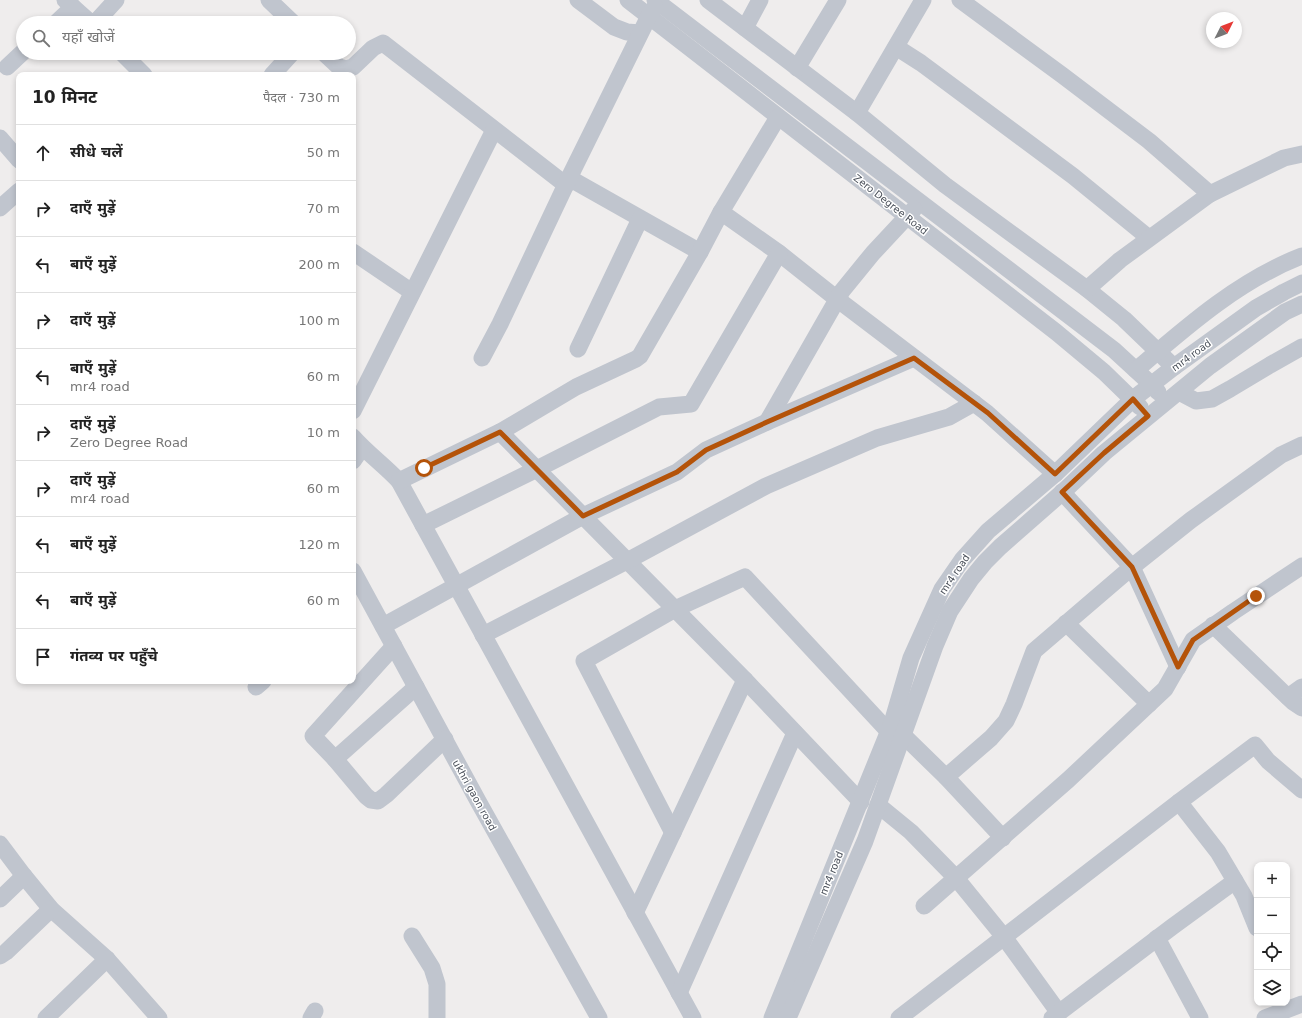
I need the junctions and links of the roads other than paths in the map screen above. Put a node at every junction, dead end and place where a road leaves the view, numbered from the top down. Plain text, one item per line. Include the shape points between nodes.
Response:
1 (116, 0) edge
2 (269, 0) edge
3 (578, 0) edge
4 (628, 0) edge
5 (708, 0) edge
6 (760, 0) edge
7 (838, 0) edge
8 (923, 0) edge
9 (960, 0) edge
10 (657, 1) edge
11 (69, 4) edge
12 (61, 16) edge
13 (83, 16) edge
14 (101, 16) edge
15 (286, 16) edge
16 (649, 16) junction
17 (745, 28) junction
18 (640, 34) junction
19 (896, 47) junction
20 (16, 59) edge
21 (129, 60) edge
22 (286, 60) edge
23 (331, 60) edge
24 (7, 67) dead end
25 (797, 68) junction
26 (141, 72) edge
27 (275, 72) edge
28 (857, 113) junction
29 (778, 117) junction
30 (494, 130) junction
31 (0, 138) edge
32 (1302, 154) edge
33 (16, 157) edge
34 (567, 182) junction
35 (16, 194) edge
36 (1210, 194) junction
37 (920, 203) junction
38 (0, 208) edge
39 (721, 212) junction
40 (907, 216) junction
41 (640, 219) junction
42 (1149, 238) junction
43 (700, 252) junction
44 (779, 253) junction
45 (356, 254) edge
46 (1302, 256) edge
47 (1302, 283) edge
48 (1087, 289) junction
49 (412, 292) junction
50 (837, 299) junction
51 (1302, 304) edge
52 (1302, 346) edge
53 (578, 349) dead end
54 (1157, 352) junction
55 (482, 358) dead end
56 (914, 358) junction
57 (1174, 367) junction
58 (1136, 370) junction
59 (1152, 384) junction
60 (1173, 397) junction
61 (1133, 399) junction
62 (974, 403) junction
63 (356, 405) edge
64 (1148, 416) junction
65 (767, 422) junction
66 (500, 432) junction
67 (1302, 445) edge
68 (356, 449) edge
69 (537, 469) junction
70 (1055, 474) junction
71 (399, 481) junction
72 (1062, 492) junction
73 (583, 516) junction
74 (423, 525) junction
75 (627, 561) junction
76 (1302, 566) edge
77 (1132, 567) junction
78 (456, 586) junction
79 (358, 592) edge
80 (675, 609) junction
81 (1066, 623) junction
82 (383, 626) junction
83 (1213, 626) junction
84 (483, 635) junction
85 (394, 646) junction
86 (1178, 667) junction
87 (745, 680) junction
88 (416, 687) junction
89 (1302, 687) edge
90 (1288, 697) junction
91 (1149, 704) junction
92 (1302, 708) edge
93 (795, 733) junction
94 (896, 733) junction
95 (444, 739) junction
96 (335, 759) junction
97 (946, 777) junction
98 (1302, 790) edge
99 (861, 802) junction
100 (1179, 802) junction
101 (878, 805) junction
102 (673, 833) junction
103 (1003, 838) junction
104 (0, 844) edge
105 (24, 876) junction
106 (956, 878) junction
107 (1235, 881) junction
108 (0, 898) edge
109 (924, 906) dead end
110 (51, 909) junction
111 (635, 913) junction
112 (1254, 921) edge
113 (412, 936) dead end
114 (1004, 937) junction
115 (1157, 938) junction
116 (0, 956) edge
117 (108, 959) junction
118 (679, 993) junction
119 (1294, 1008) edge
120 (57, 1014) edge
121 (1056, 1016) edge
122 (160, 1018) edge
123 (437, 1018) edge
124 (599, 1018) edge
125 (693, 1018) edge
126 (772, 1018) edge
127 (788, 1018) edge
128 (899, 1018) edge
129 (1200, 1018) edge
130 (1265, 1018) edge

1 - 14 street
2 - 15 street
3 - 18 street via 614,27
4 - 16 street, Zero Degree Road
5 - 17 street
6 - 17 street
7 - 25 street
8 - 19 street
9 - 36 street via 1149,141
10 - 16 street
10 - 37 street, Zero Degree Road
11 - 12 street
11 - 13 street
16 - 18 street
16 - 29 street, Zero Degree Road
17 - 25 street
18 - 34 street
19 - 28 street
19 - 42 street via 1073,176
20 - 24 street
21 - 26 street
22 - 27 street
23 - 30 street via 338,67 353,67 373,48 383,43
25 - 28 street
28 - 48 street via 945,185
29 - 39 street
29 - 40 street, Zero Degree Road
30 - 34 street
30 - 49 street
31 - 33 street
32 - 36 street via 1284,158
34 - 41 street
34 - 55 street
35 - 38 street
36 - 42 street
37 - 40 street
37 - 58 street, Zero Degree Road via 1114,350
39 - 43 street
39 - 44 street
40 - 50 street via 873,253
40 - 61 street, Zero Degree Road via 1056,332
41 - 43 street
41 - 53 street
42 - 48 street
43 - 66 street via 640,356 576,387
44 - 50 street
44 - 69 street via 691,404 659,406
45 - 49 street
46 - 54 street via 1283,263 1244,286 1206,312
47 - 57 street, mr4 road via 1256,308
48 - 54 street
49 - 63 street
50 - 56 street
50 - 65 street
51 - 60 street, mr4 road via 1285,312 1250,337
52 - 60 street via 1212,398 1196,401
54 - 57 street
54 - 58 street
56 - 62 street
56 - 65 street
57 - 59 street, mr4 road
58 - 59 street, Zero Degree Road
59 - 60 street, Zero Degree Road
59 - 61 street, mr4 road
60 - 64 street, mr4 road
61 - 64 street, Zero Degree Road
61 - 70 street, mr4 road
62 - 70 street
62 - 75 street via 949,417 877,438 766,486
64 - 72 street, mr4 road
65 - 73 street via 706,450 677,472
66 - 69 street
66 - 71 street
67 - 77 street via 1281,455 1191,520
68 - 71 street via 388,469
69 - 73 street
69 - 74 street
70 - 94 street, mr4 road via 988,531 962,560 942,589 911,658
71 - 74 street
72 - 77 street
72 - 94 street, mr4 road via 985,562 971,579 950,611
73 - 75 street
73 - 78 street
74 - 78 street
75 - 80 street
75 - 84 street
76 - 83 street
77 - 81 street
77 - 86 street
78 - 82 street
78 - 84 street
79 - 82 street, ukhri gaon road
80 - 87 street
80 - 94 street via 744,577
80 - 102 street via 584,661
81 - 91 street
81 - 97 street via 1034,651 1006,721 991,738
82 - 85 street, ukhri gaon road
83 - 86 street via 1193,640
83 - 90 street
84 - 111 street
85 - 88 street, ukhri gaon road
85 - 96 street via 313,736
86 - 91 street via 1165,689
87 - 93 street
87 - 102 street
88 - 95 street, ukhri gaon road
88 - 96 street
89 - 90 street
90 - 92 street
91 - 103 street
93 - 99 street
93 - 118 street
94 - 97 street
94 - 99 street, mr4 road
94 - 101 street, mr4 road
95 - 96 street via 378,801 366,796
95 - 124 street, ukhri gaon road
97 - 103 street
98 - 100 street via 1268,761 1255,745
99 - 126 street, mr4 road
100 - 107 street via 1218,852
100 - 114 street
101 - 106 street via 911,832
101 - 127 street, mr4 road via 865,841
102 - 111 street
103 - 106 street
104 - 105 street
105 - 108 street
105 - 110 street
106 - 109 street
106 - 114 street
107 - 112 street
107 - 115 street
110 - 116 street
110 - 117 street
111 - 118 street
113 - 123 street via 432,968 437,984
114 - 121 street
114 - 128 street
115 - 121 street
115 - 129 street
117 - 120 street
117 - 122 street
118 - 125 street
119 - 130 street

